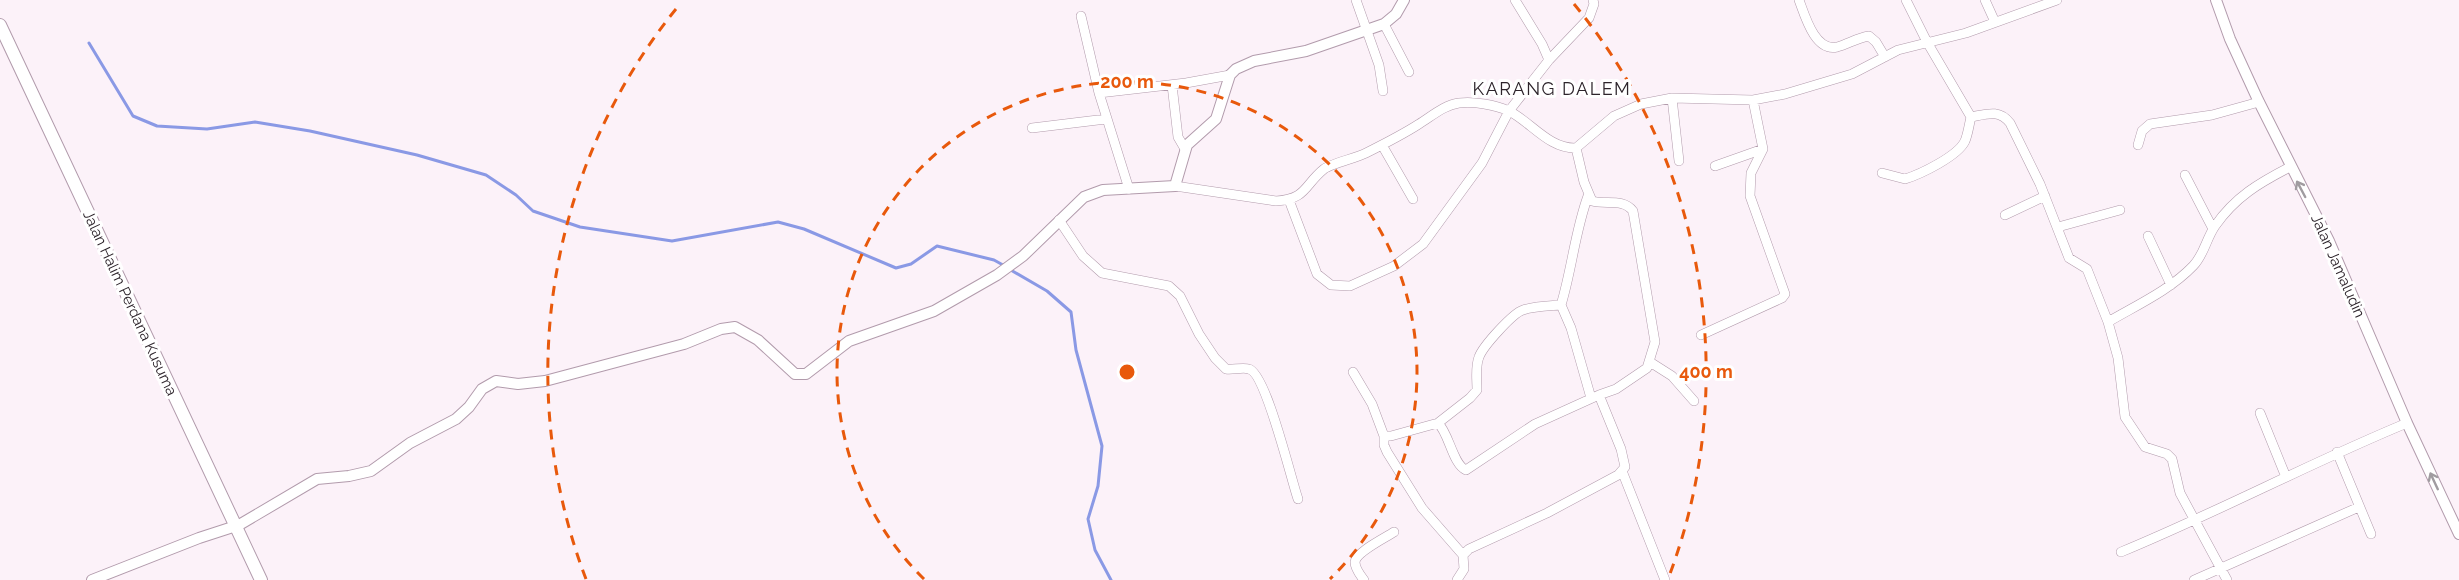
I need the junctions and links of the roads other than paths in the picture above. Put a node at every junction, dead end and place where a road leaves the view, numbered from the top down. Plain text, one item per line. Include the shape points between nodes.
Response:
1 (1356, 0) edge
2 (1404, 0) edge
3 (1515, 0) edge
4 (1593, 0) edge
5 (1799, 0) edge
6 (1906, 0) edge
7 (1985, 0) edge
8 (2056, 0) edge
9 (2216, 0) edge
10 (1081, 16) dead end
11 (1995, 22) junction
12 (1384, 24) junction
13 (0, 26) edge
14 (1367, 30) junction
15 (1927, 42) junction
16 (1885, 57) junction
17 (1549, 60) junction
18 (1409, 72) dead end
19 (1230, 75) junction
20 (1172, 85) junction
21 (1383, 91) dead end
22 (1099, 93) junction
23 (1672, 98) junction
24 (1754, 100) junction
25 (2259, 102) junction
26 (1509, 111) junction
27 (1971, 117) junction
28 (1106, 119) junction
29 (1032, 128) dead end
30 (1382, 145) junction
31 (2138, 146) dead end
32 (1576, 148) junction
33 (1185, 149) junction
34 (1763, 149) junction
35 (1679, 161) dead end
36 (1715, 166) dead end
37 (2290, 167) junction
38 (1882, 173) dead end
39 (2185, 175) dead end
40 (1175, 186) junction
41 (1129, 189) junction
42 (1588, 196) junction
43 (2045, 196) junction
44 (1413, 199) dead end
45 (1289, 200) junction
46 (2120, 210) dead end
47 (2005, 215) dead end
48 (1059, 220) junction
49 (2058, 227) junction
50 (2213, 229) junction
51 (2148, 236) dead end
52 (2171, 285) junction
53 (1561, 305) junction
54 (2109, 322) junction
55 (1701, 335) dead end
56 (1650, 362) junction
57 (1353, 372) dead end
58 (1595, 397) junction
59 (1694, 401) dead end
60 (2260, 413) dead end
61 (1438, 423) junction
62 (2407, 423) junction
63 (1384, 436) junction
64 (2337, 452) junction
65 (1623, 471) junction
66 (2286, 477) junction
67 (1298, 499) dead end
68 (2360, 507) junction
69 (2194, 521) junction
70 (236, 526) junction
71 (1394, 532) dead end
72 (2371, 534) dead end
73 (2459, 534) edge
74 (2121, 552) dead end
75 (1463, 555) junction
76 (2221, 567) junction
77 (92, 580) edge
78 (261, 580) edge
79 (1364, 580) edge
80 (1457, 580) edge
81 (1665, 580) edge
82 (2194, 580) edge
83 (2227, 580) edge

1 - 14 street
2 - 12 street
3 - 17 street
4 - 17 street via 1589,18
5 - 16 street via 1821,43 1836,47 1869,36
6 - 15 street
7 - 11 street
8 - 11 street
9 - 25 street, Jalan Jamaludin
10 - 22 street
11 - 15 street
12 - 14 street
12 - 18 street
13 - 70 main road, Jalan Halim Perdana Kusuma
14 - 19 street via 1306,51 1254,61
14 - 21 street
15 - 16 street
15 - 27 street
16 - 24 street via 1834,80
17 - 26 street
19 - 20 street
19 - 33 street via 1216,119
20 - 22 street
20 - 33 street via 1178,137
22 - 28 street
23 - 24 street
23 - 32 street via 1628,108
23 - 35 street
24 - 34 street
25 - 31 street via 2203,117 2150,124 2142,131
25 - 37 street, Jalan Jamaludin
26 - 30 street via 1457,103
26 - 32 street via 1543,136 1564,147
26 - 45 street via 1482,163 1423,244 1394,266 1350,286 1330,285 1317,274
27 - 38 street via 1965,140 1950,156 1905,179
27 - 43 street via 1997,112 2005,116
28 - 29 street
28 - 41 street
30 - 44 street
30 - 45 street via 1324,169 1307,190
32 - 42 street
33 - 40 street
34 - 36 street
34 - 55 street via 1751,173 1750,196 1785,294
37 - 50 street via 2253,186
62 -> 37 street, Jalan Jamaludin via 2329,241
39 - 50 street
40 - 41 street
40 - 45 street
41 - 48 street via 1092,193 1077,201
42 - 53 street
42 - 56 street via 1592,201 1621,203 1632,211 1655,342
43 - 47 street
43 - 49 street
46 - 49 street
48 - 67 street via 1083,256 1102,273 1169,286 1180,296 1215,358 1226,369 1249,369 1256,374 1268,400
48 - 70 street via 1002,272 934,311 849,341 802,376 758,340 735,327 545,381 496,381 482,389 456,420 410,443 376,469 317,479
49 - 54 street via 2069,258 2087,269
50 - 52 street via 2196,264
51 - 52 street
52 - 54 street
53 - 58 street
53 - 61 street via 1521,310 1512,316 1479,355 1477,390
54 - 69 street via 2125,417 2145,447 2172,459 2180,493
56 - 58 street via 1633,379
56 - 59 street via 1672,376
57 - 63 street via 1372,404
58 - 61 street via 1535,424 1466,470 1460,466
58 - 65 street via 1621,449
60 - 66 street
61 - 63 street
62 - 64 street
73 -> 62 street, Jalan Jamaludin
63 - 75 street via 1387,452 1422,508
64 - 66 street
64 - 68 street
65 - 75 street via 1546,513 1481,542
65 - 81 street
66 - 69 street
68 - 72 street
68 - 76 street
69 - 74 street
69 - 76 street
70 - 77 street
70 - 78 main road, Jalan Halim Perdana Kusuma
71 - 79 street via 1355,560
75 - 80 street via 1464,569
76 - 82 street
76 - 83 street

